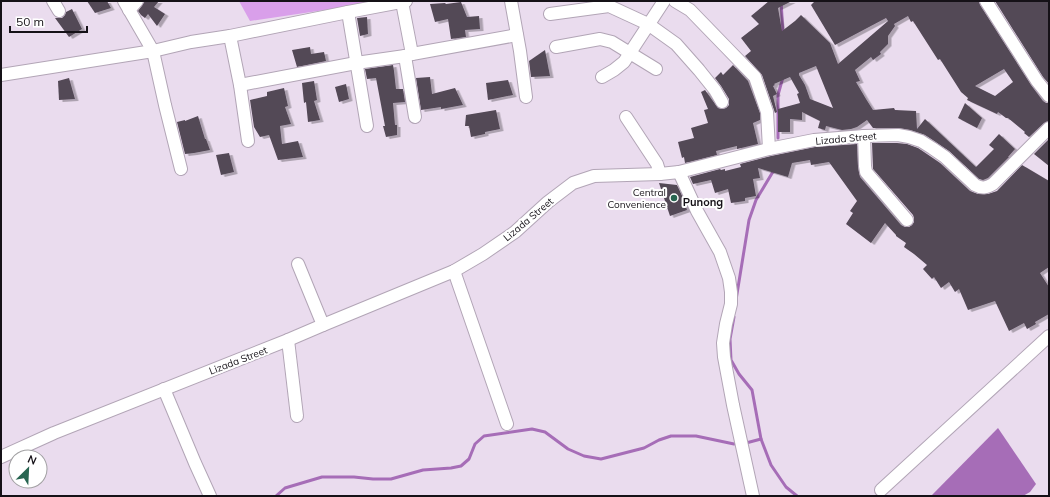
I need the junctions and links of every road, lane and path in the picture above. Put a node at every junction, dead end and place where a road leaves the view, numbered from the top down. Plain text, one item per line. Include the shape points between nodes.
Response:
1 (404, 1) edge
2 (511, 1) edge
3 (664, 1) edge
4 (675, 1) edge
5 (986, 1) edge
6 (130, 4) edge
7 (348, 12) junction
8 (550, 14) dead end
9 (648, 24) junction
10 (517, 35) junction
11 (230, 36) junction
12 (556, 47) dead end
13 (153, 51) junction
14 (630, 53) junction
15 (408, 55) junction
16 (356, 63) junction
17 (656, 69) dead end
18 (1, 75) edge
19 (602, 76) dead end
20 (240, 86) junction
21 (1049, 96) edge
22 (526, 97) dead end
23 (722, 102) dead end
24 (416, 117) dead end
25 (626, 117) dead end
26 (367, 126) dead end
27 (1049, 128) edge
28 (864, 136) junction
29 (248, 141) dead end
30 (768, 149) junction
31 (181, 169) dead end
32 (679, 172) junction
33 (660, 174) junction
34 (907, 220) dead end
35 (298, 264) dead end
36 (454, 271) junction
37 (323, 325) junction
38 (1049, 336) edge
39 (288, 340) junction
40 (164, 389) junction
41 (297, 416) dead end
42 (507, 424) dead end
43 (1, 457) edge
44 (881, 490) dead end
45 (210, 496) edge
46 (753, 496) edge

1 - 7 street
1 - 15 street
2 - 10 street
3 - 9 street
4 - 30 street via 690,10 755,77 767,112
5 - 21 street
6 - 13 street
7 - 11 street
7 - 16 street
8 - 9 street via 610,6
9 - 14 street
9 - 23 street via 676,44
10 - 15 street
10 - 22 street
11 - 13 street
11 - 20 street
12 - 14 street via 600,39 612,42
13 - 18 street
13 - 31 street
14 - 17 street
14 - 19 street via 624,62
15 - 16 street
15 - 24 street
16 - 20 street
16 - 26 street
20 - 29 street
25 - 33 street via 657,164
27 - 28 street, Lizada Street via 992,184 984,188 975,185 921,141 898,135
28 - 30 street, Lizada Street via 814,140
28 - 34 street via 866,172
30 - 32 street, Lizada Street
32 - 33 street, Lizada Street
32 - 46 street via 696,211 720,252 729,278 731,304 723,343 724,357
33 - 36 street, Lizada Street via 594,176 574,183 515,232
35 - 37 street
36 - 37 street, Lizada Street
36 - 42 street
37 - 39 street, Lizada Street
38 - 44 street
39 - 40 street, Lizada Street
39 - 41 street
40 - 43 street, Lizada Street
40 - 45 street

